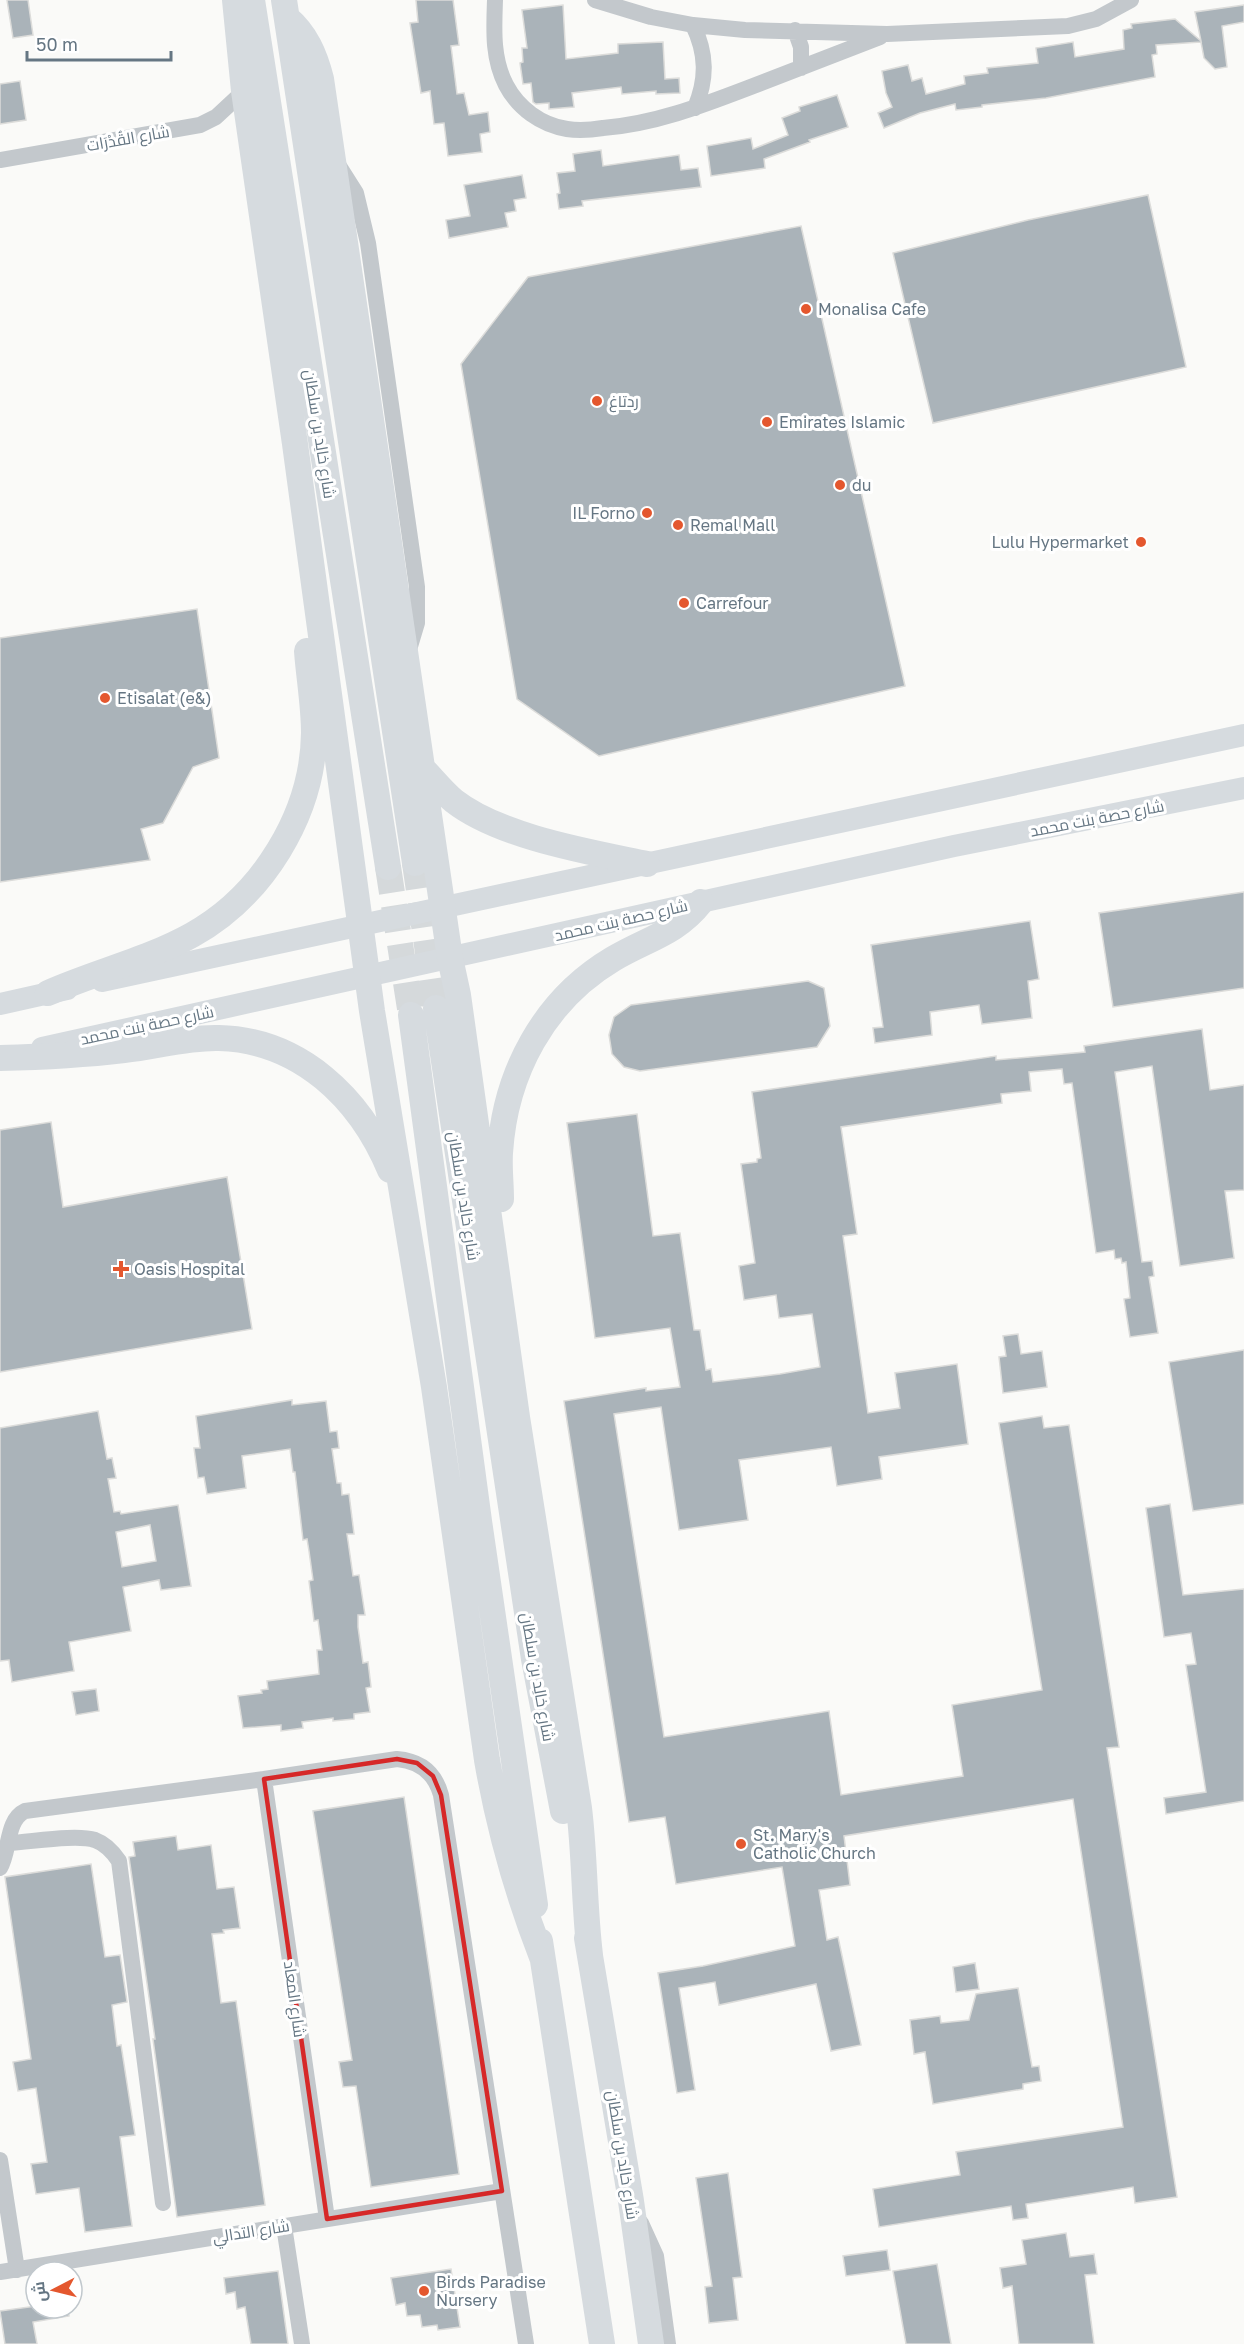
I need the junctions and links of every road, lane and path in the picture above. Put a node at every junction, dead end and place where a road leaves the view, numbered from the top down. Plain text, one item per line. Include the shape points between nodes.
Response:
1 (235, 0) edge
2 (252, 0) edge
3 (595, 0) edge
4 (1131, 0) edge
5 (499, 3) edge
6 (285, 9) edge
7 (693, 25) junction
8 (795, 30) junction
9 (887, 34) junction
10 (801, 68) junction
11 (244, 91) junction
12 (695, 108) junction
13 (0, 160) edge
14 (295, 444) junction
15 (1244, 735) edge
16 (422, 768) junction
17 (1244, 788) edge
18 (415, 863) tunnel mouth
19 (647, 864) junction
20 (388, 867) tunnel mouth
21 (701, 902) junction
22 (443, 907) junction
23 (360, 925) junction
24 (450, 958) junction
25 (367, 976) junction
26 (48, 993) junction
27 (0, 1004) edge
28 (0, 1058) edge
29 (404, 1205) junction
30 (496, 1265) junction
31 (264, 1779) junction
32 (9, 1843) junction
33 (0, 1868) edge
34 (590, 1955) junction
35 (542, 1957) junction
36 (0, 2160) edge
37 (502, 2191) junction
38 (631, 2201) junction
39 (163, 2203) dead end
40 (327, 2219) junction
41 (284, 2226) junction
42 (8, 2271) edge
43 (302, 2344) edge
44 (526, 2344) edge
45 (602, 2344) edge
46 (651, 2344) edge
47 (668, 2344) edge

1 - 11 main road
2 - 20 main road, شارع خالِد بن سلطان
3 - 7 street via 640,15
4 - 9 street via 1096,19 1068,26
5 - 12 street via 494,39 500,70 514,98 537,118 559,127 583,130 645,122
6 - 16 main road via 318,65
6 - 18 main road, شارع خالِد بن سلطان
7 - 8 street
7 - 12 street via 705,64
8 - 9 street
8 - 10 street via 801,47
9 - 10 street
10 - 12 street
11 - 13 street, شارع القُدْرَات via 216,117 200,125
11 - 14 main road
14 - 23 main road
14 - 26 main road via 294,493 314,734 306,783 290,828 250,889 213,922 169,946
15 - 19 main road
16 - 19 main road via 455,802 494,823 560,845
16 - 22 main road
17 - 21 main road, شارع حصة بنت محمد
19 - 22 main road
21 - 24 main road, شارع حصة بنت محمد
21 - 30 main road via 672,929 596,970 562,1000 535,1036 516,1075 504,1124
22 - 23 main road
22 - 24 main road
23 - 25 main road
23 - 26 main road
24 - 25 main road, شارع حصة بنت محمد
24 - 30 main road
25 - 28 main road, شارع حصة بنت محمد
25 - 29 main road
26 - 27 main road
28 - 29 main road via 95,1054 198,1038 256,1043 280,1051 319,1072 347,1098 369,1128
29 - 35 main road via 492,1789 513,1876
30 - 34 main road via 579,1808
31 - 32 street via 25,1811 14,1822
31 - 37 street via 397,1759 417,1763 433,1776 441,1795
31 - 40 street, شارع المعاد
32 - 33 street
32 - 39 street via 85,1838 103,1844 119,1861
34 - 35 main road, شارع خالِد بن سلطان via 534,1659 424,1011 478,1510
34 - 38 main road, شارع خالِد بن سلطان
35 - 45 main road, شارع خالِد بن سلطان
36 - 42 street
37 - 40 street, شارع التدالي
37 - 44 street
38 - 46 main road, شارع خالِد بن سلطان
38 - 47 street via 656,2256
40 - 41 street, شارع التدالي
41 - 42 street, شارع التدالي
41 - 43 street

